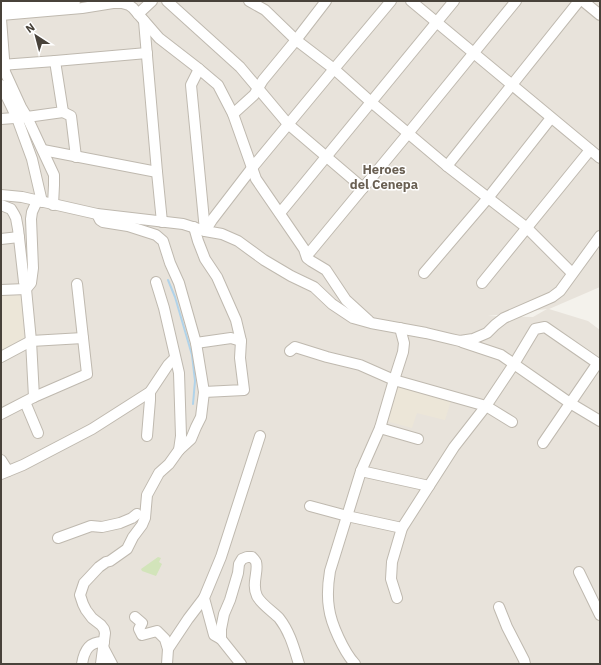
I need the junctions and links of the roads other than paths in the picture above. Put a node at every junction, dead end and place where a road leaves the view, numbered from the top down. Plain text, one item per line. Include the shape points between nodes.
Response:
1 (152, 1) edge
2 (167, 1) edge
3 (249, 1) edge
4 (326, 1) edge
5 (391, 1) edge
6 (411, 1) edge
7 (454, 1) edge
8 (516, 1) edge
9 (579, 1) edge
10 (583, 1) edge
11 (79, 3) edge
12 (130, 3) edge
13 (1, 7) edge
14 (1, 15) edge
15 (600, 15) edge
16 (141, 18) junction
17 (1, 19) edge
18 (436, 22) junction
19 (296, 40) junction
20 (147, 53) junction
21 (473, 53) junction
22 (56, 61) junction
23 (3, 64) edge
24 (199, 69) junction
25 (334, 69) junction
26 (1, 85) edge
27 (511, 85) junction
28 (258, 87) junction
29 (371, 102) junction
30 (63, 112) junction
31 (233, 114) junction
32 (23, 117) junction
33 (1, 118) edge
34 (551, 118) junction
35 (288, 124) junction
36 (408, 133) junction
37 (43, 150) junction
38 (590, 150) junction
39 (76, 157) junction
40 (326, 157) junction
41 (600, 158) edge
42 (447, 166) junction
43 (252, 168) junction
44 (157, 172) junction
45 (363, 188) junction
46 (1, 194) edge
47 (488, 198) junction
48 (46, 203) junction
49 (1, 205) edge
50 (280, 213) junction
51 (97, 214) junction
52 (162, 222) junction
53 (194, 227) junction
54 (527, 228) junction
55 (205, 231) junction
56 (600, 236) edge
57 (19, 237) junction
58 (1, 239) edge
59 (310, 252) dead end
60 (424, 273) dead end
61 (572, 273) junction
62 (156, 282) dead end
63 (482, 283) dead end
64 (77, 284) dead end
65 (26, 289) junction
66 (1, 290) edge
67 (371, 323) junction
68 (400, 328) junction
69 (83, 338) junction
70 (31, 341) junction
71 (240, 341) junction
72 (460, 341) junction
73 (196, 343) junction
74 (290, 351) dead end
75 (1, 357) edge
76 (175, 358) junction
77 (514, 364) junction
78 (599, 364) edge
79 (394, 380) junction
80 (150, 392) junction
81 (204, 392) junction
82 (34, 397) junction
83 (25, 402) junction
84 (570, 403) junction
85 (486, 406) junction
86 (1, 414) edge
87 (600, 420) edge
88 (512, 422) dead end
89 (380, 428) junction
90 (38, 433) dead end
91 (147, 436) dead end
92 (260, 436) dead end
93 (418, 439) dead end
94 (543, 443) dead end
95 (179, 450) junction
96 (1, 460) edge
97 (361, 471) junction
98 (5, 472) edge
99 (429, 486) junction
100 (310, 506) dead end
101 (137, 514) dead end
102 (346, 516) junction
103 (402, 528) junction
104 (58, 538) dead end
105 (579, 572) dead end
106 (204, 598) junction
107 (397, 598) dead end
108 (499, 607) dead end
109 (600, 615) edge
110 (135, 617) dead end
111 (221, 639) junction
112 (102, 644) junction
113 (168, 649) junction
114 (82, 664) edge
115 (101, 664) edge
116 (112, 664) edge
117 (167, 664) edge
118 (241, 664) edge
119 (299, 664) edge
120 (355, 664) edge
121 (525, 664) edge

1 - 16 street
2 - 28 street via 240,66
3 - 19 street via 265,10
4 - 19 street
5 - 25 street
6 - 18 street
7 - 18 street
8 - 21 street
9 - 27 street
10 - 15 street
11 - 12 street
11 - 13 street
11 - 14 street
12 - 16 street
16 - 20 street
16 - 24 street via 159,38
17 - 23 street
18 - 21 street
18 - 29 street
19 - 25 street
19 - 28 street
20 - 22 street
20 - 44 street
21 - 27 street
21 - 36 street
22 - 23 street
22 - 30 street
23 - 32 street via 22,108
24 - 31 street via 218,85
24 - 55 street via 191,85
25 - 29 street
25 - 35 street
26 - 32 street
27 - 34 street
27 - 42 street
28 - 31 street via 254,95
28 - 35 street
29 - 36 street
29 - 40 street
30 - 32 street
30 - 39 street via 71,116
31 - 43 street
32 - 33 street
32 - 37 street
32 - 48 street via 32,159
34 - 38 street
34 - 47 street
35 - 40 street
35 - 43 street
36 - 42 street
36 - 45 street
37 - 39 street
37 - 48 street via 54,175 54,185
38 - 41 street
38 - 54 street
39 - 44 street
40 - 45 street
40 - 50 street
42 - 47 street
43 - 50 street via 256,179
43 - 55 street
44 - 52 street
45 - 59 street
46 - 48 street
47 - 54 street
47 - 60 street
48 - 51 street
48 - 65 street via 32,212 33,268 31,283
49 - 57 street via 11,209 14,214
50 - 67 street via 307,258 326,270 346,300
51 - 52 street
51 - 73 street via 103,222 128,226 156,235 163,241 179,283
52 - 53 street
53 - 55 street
53 - 71 street via 205,259 217,277 236,320
54 - 61 street
54 - 63 street
55 - 67 street via 222,234 238,241 264,260 314,287 352,318
56 - 61 street
57 - 58 street
57 - 65 street
61 - 72 street via 560,291 552,297 504,318 487,333
62 - 76 street via 172,337
64 - 69 street
65 - 66 street
65 - 70 street
67 - 68 street
68 - 72 street
68 - 79 street via 404,352
69 - 70 street
69 - 82 street via 87,374
70 - 75 street
70 - 82 street
71 - 73 street via 231,338
71 - 81 street via 244,390
72 - 77 street via 501,355
73 - 81 street
74 - 79 street via 295,346 360,365
76 - 80 street
76 - 95 street via 180,391
77 - 78 street via 535,329 545,327
77 - 84 street
77 - 85 street
78 - 84 street
79 - 85 street
79 - 89 street
80 - 91 street
80 - 98 street via 92,429
81 - 95 street via 196,427 191,438
82 - 83 street
83 - 86 street
83 - 90 street
84 - 87 street
84 - 94 street
85 - 88 street
85 - 99 street via 454,447
89 - 93 street
89 - 97 street
92 - 106 street via 221,557
95 - 112 street via 159,473 147,495 145,518 127,549 99,567 84,583 80,595 86,610 104,629
96 - 98 street
97 - 99 street
97 - 102 street
99 - 103 street
100 - 102 street
101 - 104 street via 120,523 102,527 91,526
102 - 103 street
102 - 120 street via 330,571 329,608 339,638
103 - 107 street via 392,562 391,579
105 - 109 street
106 - 111 street via 214,635
106 - 113 street
108 - 121 street
110 - 113 street via 142,623 139,629 142,635 157,632 165,639
111 - 118 street
111 - 119 street via 224,614 239,564 242,559 252,557 257,568 255,589 258,598 286,629
112 - 114 street via 89,646 83,655
112 - 115 street
112 - 116 street
113 - 117 street

